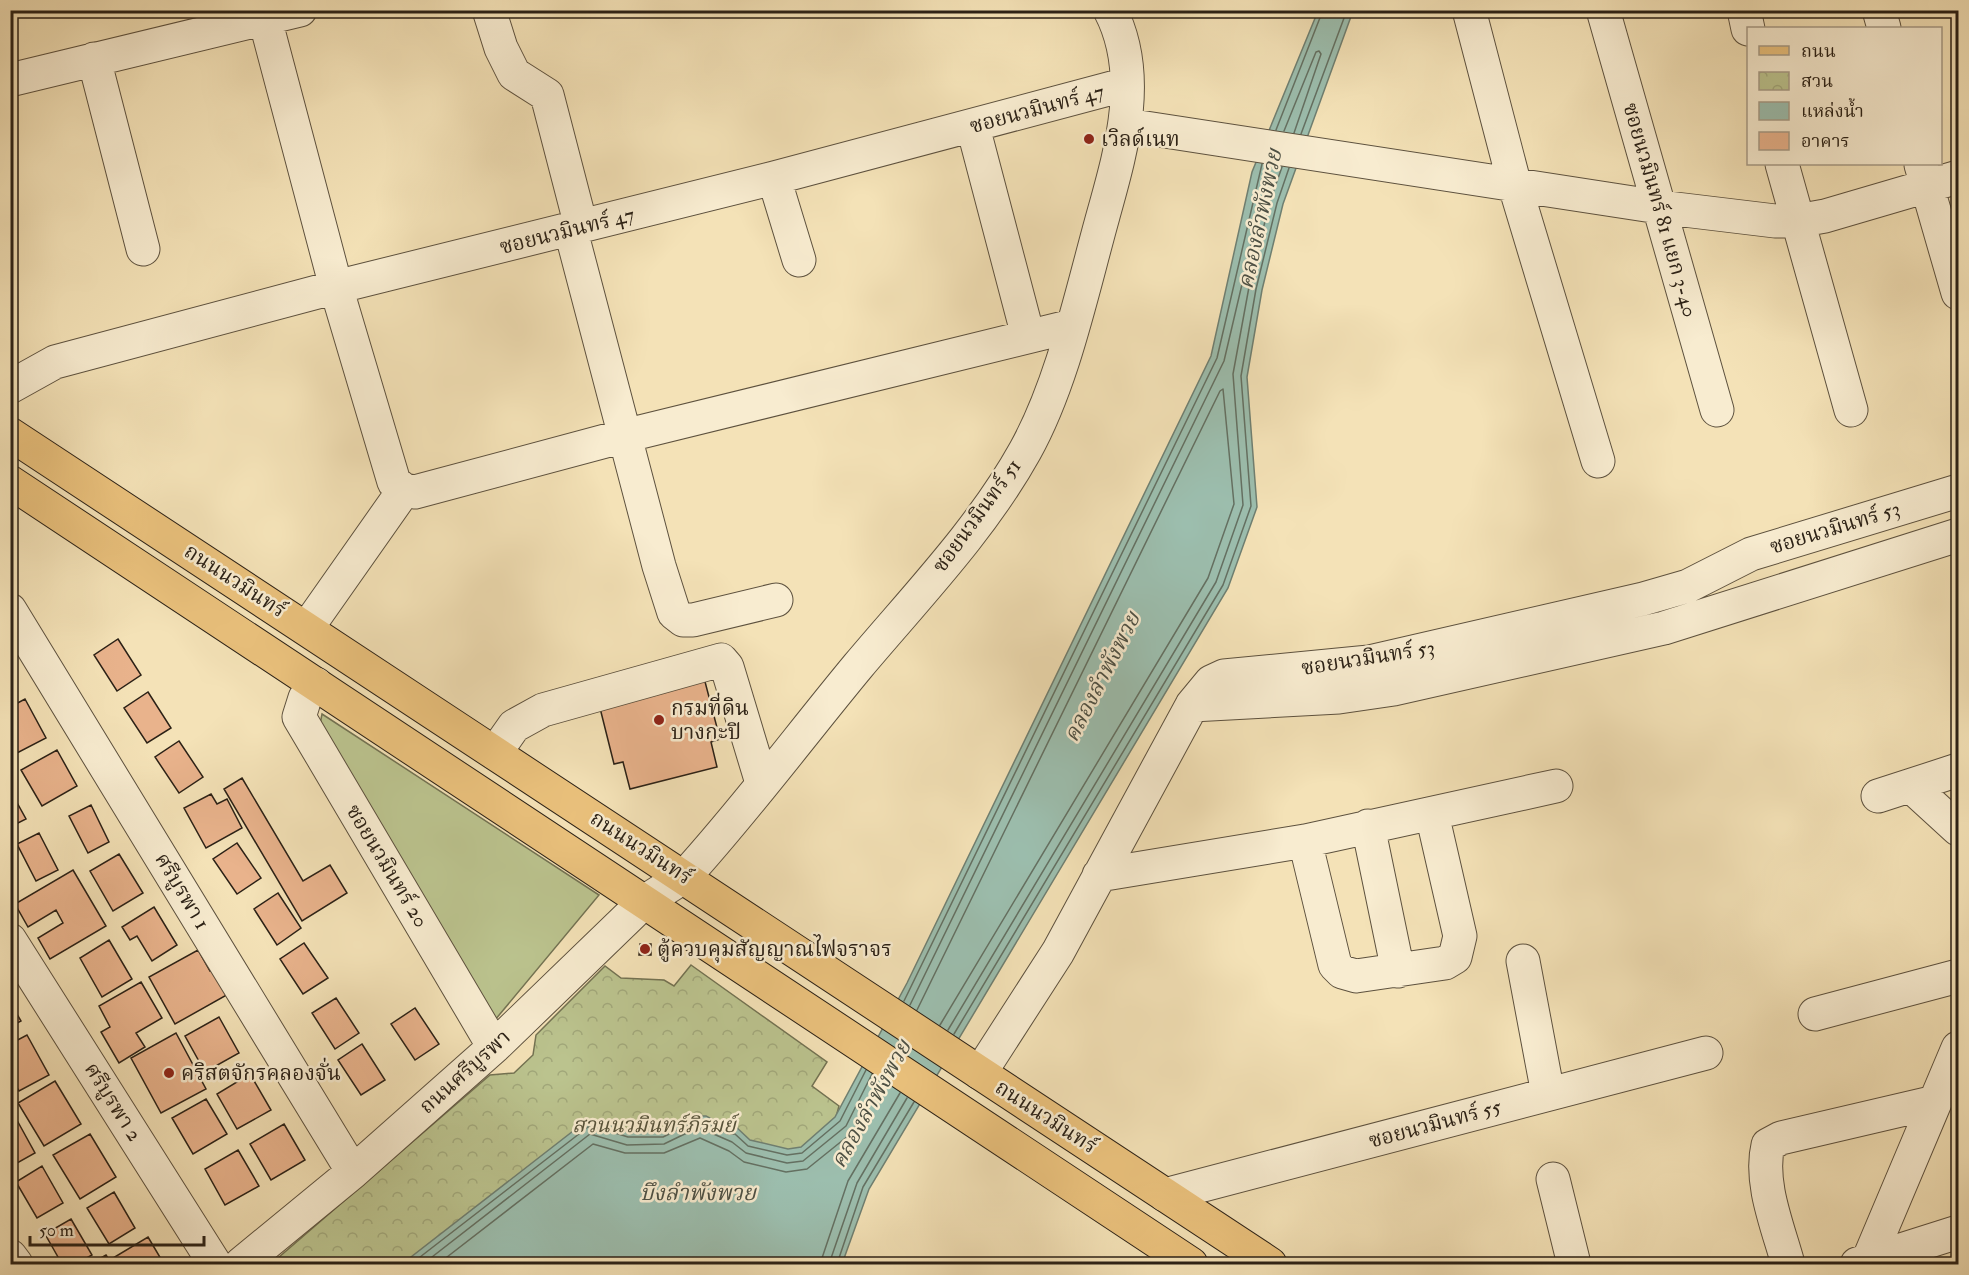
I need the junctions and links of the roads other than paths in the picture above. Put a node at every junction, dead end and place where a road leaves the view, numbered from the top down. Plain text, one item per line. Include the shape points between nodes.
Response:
1 (300, 10) edge
2 (489, 10) edge
3 (1110, 10) edge
4 (1469, 10) edge
5 (1603, 10) edge
6 (1744, 10) edge
7 (1879, 10) edge
8 (265, 19) junction
9 (1748, 27) edge
10 (1884, 27) edge
11 (94, 59) junction
12 (10, 80) edge
13 (1127, 84) junction
14 (1126, 125) junction
15 (973, 127) junction
16 (1782, 165) edge
17 (1924, 175) edge
18 (1959, 177) edge
19 (774, 178) junction
20 (1515, 186) junction
21 (1659, 207) junction
22 (1797, 221) junction
23 (576, 228) junction
24 (143, 249) dead end
25 (799, 260) dead end
26 (336, 287) junction
27 (1959, 293) edge
28 (1072, 326) junction
29 (1028, 336) junction
30 (10, 387) edge
31 (1717, 410) dead end
32 (1851, 410) dead end
33 (10, 434) edge
34 (624, 436) junction
35 (1598, 461) dead end
36 (404, 490) junction
37 (14, 491) edge
38 (1959, 491) edge
39 (1959, 535) edge
40 (776, 600) dead end
41 (10, 610) edge
42 (306, 628) junction
43 (316, 684) junction
44 (1192, 705) junction
45 (495, 753) junction
46 (1959, 770) edge
47 (762, 783) junction
48 (1556, 786) dead end
49 (1911, 786) junction
50 (1878, 796) dead end
51 (1432, 814) junction
52 (1368, 826) junction
53 (1959, 830) edge
54 (1305, 841) junction
55 (1099, 875) junction
56 (685, 876) junction
57 (644, 902) junction
58 (10, 940) edge
59 (1523, 961) dead end
60 (1398, 971) junction
61 (1959, 976) edge
62 (1815, 1014) dead end
63 (494, 1047) junction
64 (1959, 1047) edge
65 (1706, 1053) dead end
66 (968, 1065) junction
67 (1548, 1094) junction
68 (1935, 1102) junction
69 (352, 1172) junction
70 (1553, 1179) dead end
71 (1165, 1196) junction
72 (1959, 1232) edge
73 (10, 1256) edge
74 (1862, 1263) edge
75 (16, 1264) edge
76 (215, 1264) edge
77 (241, 1264) edge
78 (1191, 1264) edge
79 (1270, 1264) edge
80 (1574, 1264) edge
81 (1788, 1264) edge

1 - 8 street
2 - 23 street via 514,74 547,95
3 - 13 street, ซอยนวมินทร์ 51 via 1121,31
4 - 20 street
5 - 21 street, ซอยนวมินทร์ 81 แยก 3-40
6 - 9 street
7 - 10 street
8 - 11 street
8 - 26 street
11 - 12 street
11 - 24 street
13 - 14 street, ซอยนวมินทร์ 51
13 - 15 street, ซอยนวมินทร์ 47
14 - 20 street
14 - 28 street, ซอยนวมินทร์ 51
15 - 19 street, ซอยนวมินทร์ 47
15 - 29 street
16 - 22 street
17 - 18 street
17 - 22 street via 1825,216
17 - 27 street
19 - 23 street, ซอยนวมินทร์ 47
19 - 25 street
20 - 21 street
20 - 35 street
21 - 22 street
21 - 31 street, ซอยนวมินทร์ 81 แยก 3-40
22 - 32 street
23 - 26 street, ซอยนวมินทร์ 47
23 - 34 street
26 - 30 street, ซอยนวมินทร์ 47 via 55,362
26 - 36 street via 394,482
28 - 29 street
28 - 47 street, ซอยนวมินทร์ 51 via 1042,415 979,521
29 - 34 street
33 - 42 main road, ถนนนวมินทร์
34 - 36 street via 416,492
34 - 40 street via 674,613 683,620 693,620
36 - 42 street
37 - 43 main road, ถนนนวมินทร์
38 - 44 street, ซอยนวมินทร์ 53 via 1751,554 1688,586 1643,599 1369,662 1224,676 1211,682
39 - 44 street via 1664,628 1405,687 1339,697
41 - 69 street, ศรีบูรพา 1
42 - 45 main road, ถนนนวมินทร์
43 - 57 main road, ถนนนวมินทร์
43 - 63 street, ซอยนวมินทร์ 20 via 305,698 299,717
44 - 55 street, ซอยนวมินทร์ 53
45 - 47 street via 514,726 543,710 721,660 727,668
45 - 56 main road, ถนนนวมินทร์
46 - 49 street
47 - 56 street, ซอยนวมินทร์ 51
48 - 51 street
49 - 50 street
49 - 53 street
51 - 52 street
51 - 60 street via 1460,936 1458,947 1455,957 1445,963
52 - 54 street
52 - 60 street
54 - 55 street
54 - 60 street via 1335,965 1356,976
55 - 66 street, ซอยนวมินทร์ 53 via 1058,952
56 - 57 street, ถนนศรีบูรพา
56 - 66 main road, ถนนนวมินทร์
57 - 63 street, ถนนศรีบูรพา
57 - 78 main road, ถนนนวมินทร์
58 - 76 street, ศรีบูรพา 2
59 - 67 street
61 - 62 street
63 - 69 street, ถนนศรีบูรพา
64 - 68 street
65 - 67 street, ซอยนวมินทร์ 55
66 - 71 main road, ถนนนวมินทร์
67 - 71 street, ซอยนวมินทร์ 55
68 - 74 street
68 - 81 street via 1781,1138 1768,1145 1764,1159 1766,1180
69 - 77 street, ถนนศรีบูรพา
70 - 80 street
71 - 79 main road, ถนนนวมินทร์
72 - 74 street
73 - 75 street

